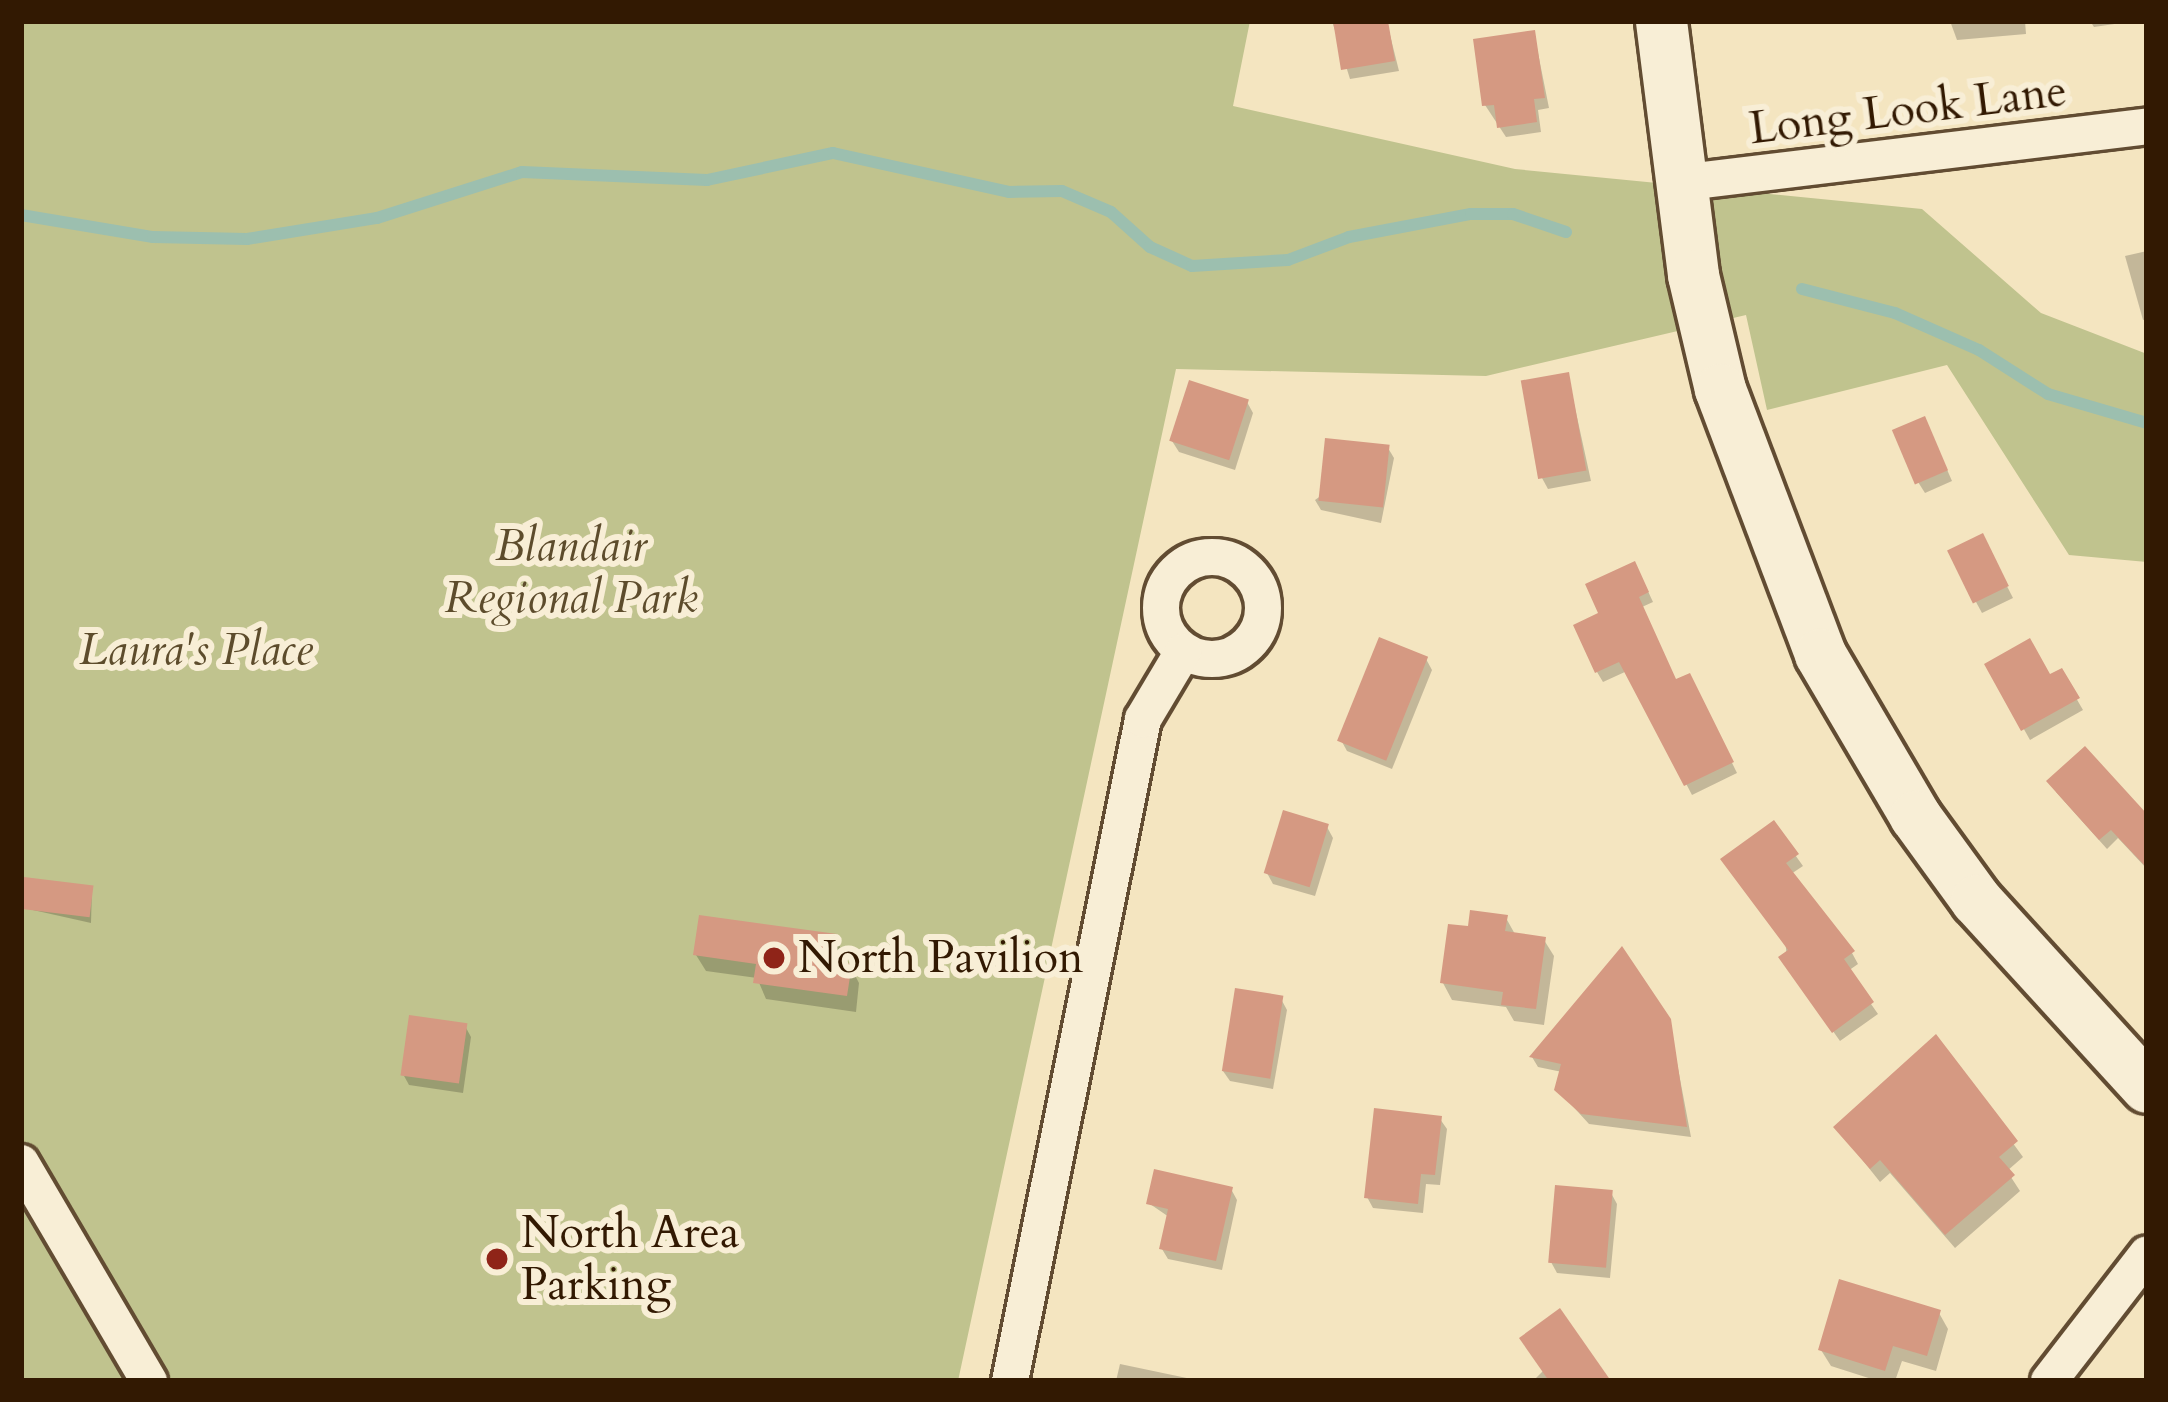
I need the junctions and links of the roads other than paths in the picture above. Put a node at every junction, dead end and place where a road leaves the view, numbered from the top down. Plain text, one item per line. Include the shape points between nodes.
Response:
1 (1661, 21) edge
2 (2147, 126) edge
3 (1679, 183) junction
4 (1183, 652) dead end
5 (2147, 1087) edge
6 (21, 1163) edge
7 (2147, 1255) edge
8 (149, 1381) edge
9 (1010, 1381) edge
10 (2049, 1381) edge

1 - 3 street
2 - 3 street, Long Look Lane
3 - 5 street via 1720,389 1820,654 1915,816 1976,900
4 - 9 street via 1143,719
6 - 8 street
7 - 10 street

